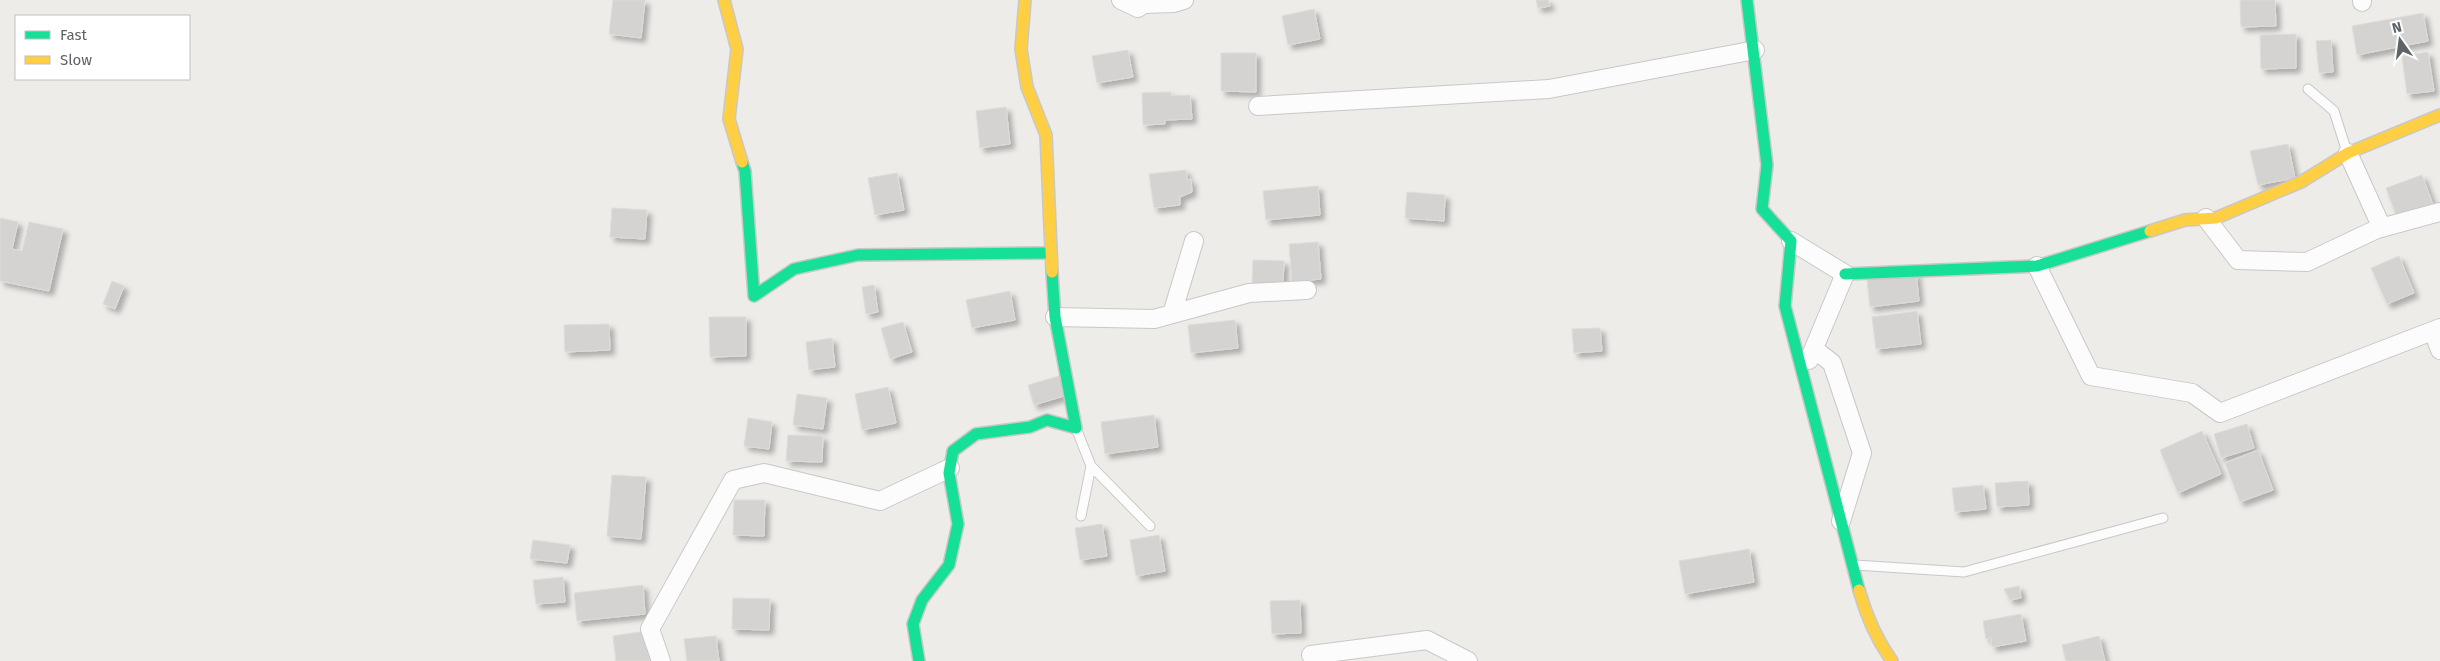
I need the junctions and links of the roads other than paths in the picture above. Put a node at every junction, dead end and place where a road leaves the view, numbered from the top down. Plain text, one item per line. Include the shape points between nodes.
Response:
1 (724, 0) edge
2 (1024, 0) edge
3 (1121, 0) edge
4 (1184, 0) edge
5 (1747, 0) edge
6 (1146, 2) edge
7 (1754, 50) junction
8 (2308, 89) dead end
9 (1258, 106) dead end
10 (2440, 115) edge
11 (2348, 153) junction
12 (2440, 212) edge
13 (2206, 218) junction
14 (2382, 228) junction
15 (1194, 241) dead end
16 (1791, 241) junction
17 (1050, 253) junction
18 (2037, 266) junction
19 (1845, 274) junction
20 (1307, 290) dead end
21 (1172, 314) junction
22 (1056, 317) junction
23 (2437, 330) edge
24 (1814, 349) junction
25 (2440, 350) edge
26 (1803, 374) junction
27 (1076, 428) junction
28 (1091, 466) junction
29 (950, 468) junction
30 (1081, 516) dead end
31 (2163, 518) dead end
32 (1841, 522) junction
33 (1150, 526) dead end
34 (1852, 565) junction
35 (1311, 655) dead end
36 (661, 661) edge
37 (919, 661) edge
38 (1468, 661) edge
39 (1892, 661) edge

1 - 17 street via 737,49 729,119 746,171 754,296 794,269 858,255
2 - 17 street via 1020,49 1027,87 1046,135
3 - 6 street via 1138,8
4 - 6 street via 1174,4
5 - 7 street
7 - 9 street via 1549,89
7 - 16 street via 1767,165 1762,209
8 - 11 lane via 2334,111
10 - 11 street
11 - 13 street via 2301,182 2216,218
11 - 14 street
12 - 14 street
13 - 14 street via 2238,260 2307,262
13 - 18 street via 2185,220
15 - 21 street
16 - 19 street
16 - 26 street via 1785,306
17 - 22 street
18 - 19 street
18 - 23 street via 2091,376 2192,393 2220,413
19 - 24 street
20 - 21 street via 1249,293
21 - 22 street via 1154,319
22 - 27 street
23 - 25 street
24 - 26 street
24 - 32 street via 1832,364 1862,453
26 - 32 street
27 - 28 lane
27 - 29 street via 1047,420 1030,427 976,434 953,451
28 - 30 lane
28 - 33 lane
29 - 36 street via 880,501 764,473 733,480 650,629
29 - 37 street via 958,524 949,565 917,611 914,624
31 - 34 lane via 1964,572
32 - 34 street
34 - 39 street via 1864,609
35 - 38 street via 1427,640

